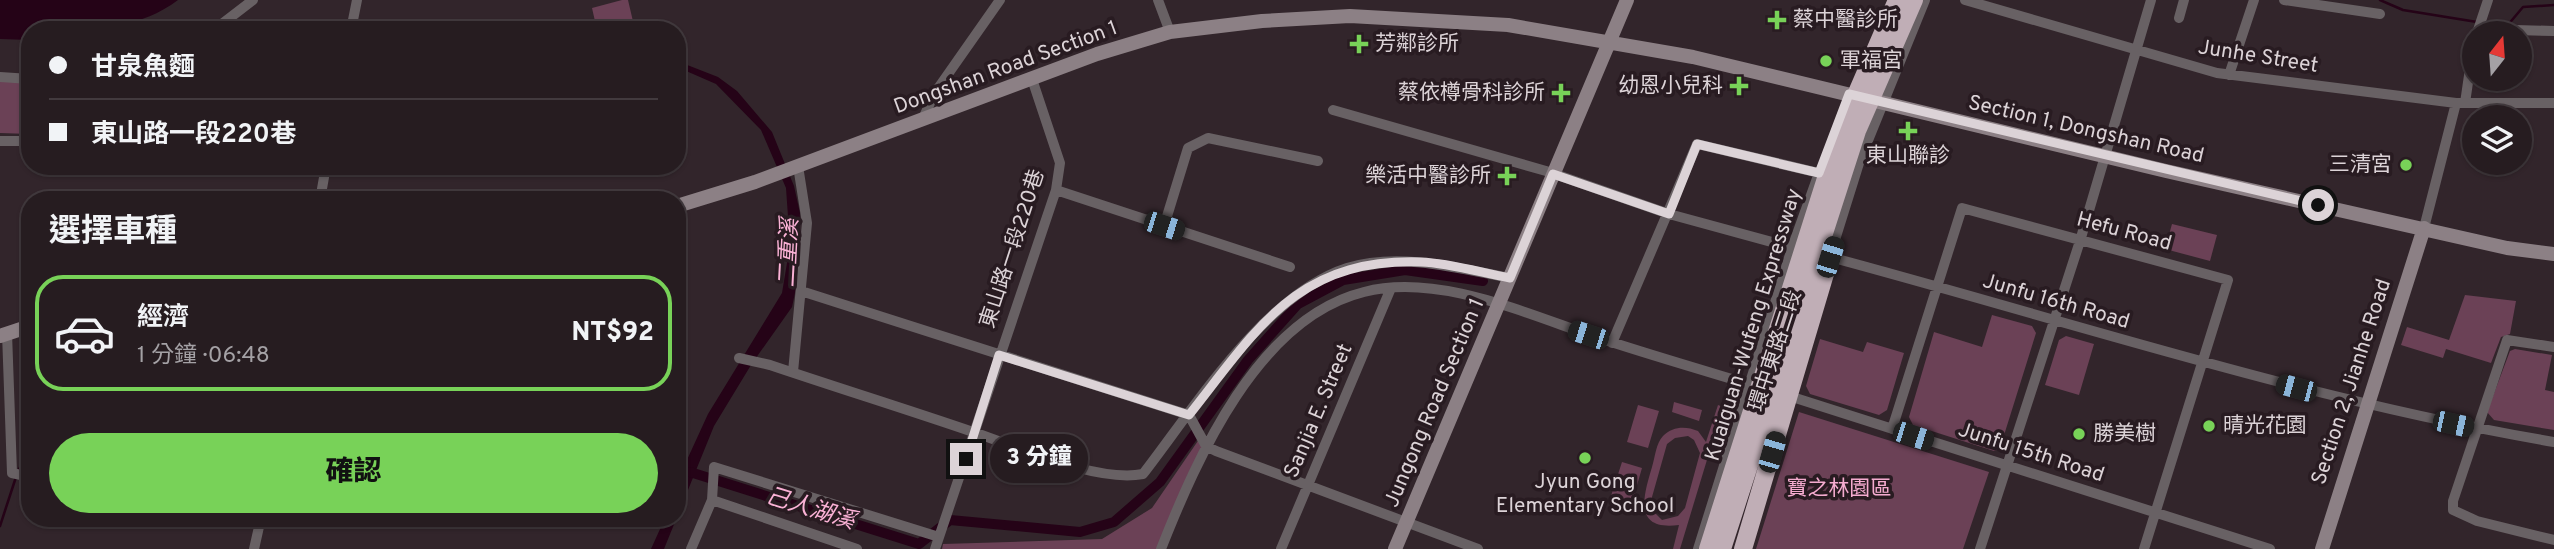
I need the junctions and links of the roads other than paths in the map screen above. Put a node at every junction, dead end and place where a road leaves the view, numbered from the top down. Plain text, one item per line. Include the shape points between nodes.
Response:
1 (253, 0) edge
2 (357, 0) edge
3 (1000, 0) edge
4 (1158, 0) edge
5 (1627, 0) edge
6 (1886, 0) edge
7 (1897, 0) edge
8 (1914, 0) edge
9 (1925, 0) edge
10 (1965, 0) edge
11 (2151, 0) edge
12 (2184, 0) edge
13 (2253, 0) edge
14 (2284, 0) edge
15 (2488, 0) edge
16 (2380, 14) dead end
17 (2179, 18) dead end
18 (226, 21) edge
19 (353, 21) edge
20 (2481, 21) edge
21 (2532, 29) edge
22 (2554, 31) edge
23 (1170, 32) junction
24 (1610, 40) junction
25 (2136, 51) junction
26 (2229, 75) junction
27 (0, 77) edge
28 (21, 78) edge
29 (1032, 79) junction
30 (2463, 91) edge
31 (1850, 99) junction
32 (1882, 103) junction
33 (2460, 103) junction
34 (2554, 103) edge
35 (1333, 110) dead end
36 (922, 122) junction
37 (0, 141) edge
38 (21, 141) edge
39 (2104, 156) junction
40 (1318, 161) dead end
41 (798, 166) junction
42 (1819, 173) junction
43 (1553, 174) junction
44 (1056, 190) junction
45 (686, 203) edge
46 (1669, 214) junction
47 (1164, 226) junction
48 (2424, 229) junction
49 (2080, 241) junction
50 (1792, 248) junction
51 (2554, 254) edge
52 (1830, 257) junction
53 (1290, 267) dead end
54 (1510, 278) junction
55 (1391, 288) junction
56 (1936, 288) junction
57 (801, 291) junction
58 (1500, 305) junction
59 (2053, 322) junction
60 (21, 329) edge
61 (3, 335) edge
62 (1612, 343) junction
63 (2554, 347) edge
64 (999, 355) junction
65 (739, 358) dead end
66 (2202, 364) junction
67 (793, 372) junction
68 (1750, 384) junction
69 (1782, 394) junction
70 (1795, 397) junction
71 (2365, 406) junction
72 (1189, 416) junction
73 (1892, 429) junction
74 (2475, 429) junction
75 (975, 433) junction
76 (2554, 442) edge
77 (1206, 445) junction
78 (2007, 466) junction
79 (21, 475) edge
80 (1309, 486) junction
81 (712, 500) junction
82 (2155, 513) junction
83 (1406, 524) junction
84 (259, 527) edge
85 (939, 537) junction
86 (2554, 540) edge
87 (1738, 545) edge
88 (254, 549) edge
89 (691, 549) edge
90 (857, 549) edge
91 (935, 549) edge
92 (1161, 549) edge
93 (1281, 549) edge
94 (1395, 549) edge
95 (1478, 549) edge
96 (1698, 549) edge
97 (1708, 549) edge
98 (1722, 549) edge
99 (1980, 549) edge
100 (2144, 549) edge
101 (2270, 549) edge
102 (2322, 549) edge

1 - 18 street
2 - 19 street
3 - 36 street via 934,94
4 - 23 street
5 - 24 main road, Jungong Road Section 1
6 - 31 highway, bridge
7 - 31 highway, Kuaiguan-Wufeng Expressway, bridge
8 - 98 highway, Kuaiguan-Wufeng Expressway, bridge via 1857,131
9 - 32 street, 環中東路二段
10 - 25 street, Junhe Street
11 - 25 street
12 - 17 street
13 - 26 street
14 - 16 street
15 - 20 street
21 - 22 street
23 - 24 main road, Dongshan Road Section 1 via 1350,16 1508,25
23 - 29 main road, Dongshan Road Section 1
24 - 31 main road, Section 1, Dongshan Road
24 - 43 main road, Jungong Road Section 1
25 - 26 street, Junhe Street
25 - 39 street
26 - 33 street, Junhe Street
27 - 28 street
29 - 36 main road, Dongshan Road Section 1
29 - 44 street, 東山路一段220巷 via 1060,163
30 - 33 street
31 - 32 main road, Section 1, Dongshan Road
31 - 42 street, 環中東路二段
31 - 97 highway, Kuaiguan-Wufeng Expressway, bridge
32 - 39 main road, Section 1, Dongshan Road
32 - 52 street, 環中東路二段
33 - 34 street, Junhe Street
33 - 48 street
35 - 43 street, Junfu 16th Road
36 - 41 main road, Dongshan Road Section 1
37 - 38 street
39 - 48 main road, Section 1, Dongshan Road
39 - 49 street
40 - 47 street via 1208,138 1188,148
41 - 45 main road, Dongshan Road Section 1
41 - 57 street via 807,223
42 - 46 street via 1697,144
42 - 50 street, 環中東路二段
43 - 46 street, Junfu 16th Road
43 - 54 main road, Jungong Road Section 1
44 - 47 street
44 - 64 street, 東山路一段220巷
46 - 50 street, Junfu 16th Road
46 - 62 street
47 - 53 street
48 - 51 main road, Section 1, Dongshan Road
48 - 71 main road, Section 2, Jianhe Road
49 - 56 street, Hefu Road via 1962,208
49 - 59 street
49 - 66 street, Hefu Road via 2228,280
50 - 52 street, Junfu 16th Road
50 - 68 street, 環中東路二段
52 - 56 street, Junfu 16th Road
52 - 69 street, 環中東路二段 via 1812,296
52 - 70 street, 環中東路二段 via 1824,300
52 - 87 highway, bridge
54 - 58 main road, Jungong Road Section 1
54 - 72 street via 1423,262 1347,268 1304,288 1281,307
55 - 58 street, Junfu 15th Road via 1441,290
55 - 77 street, Junfu 15th Road via 1337,302 1295,329 1245,386
55 - 80 street, Sanjia E. Street
56 - 59 street, Junfu 16th Road
56 - 73 street, Hefu Road
57 - 64 street
57 - 67 street
58 - 62 street, Junfu 15th Road
58 - 83 main road, Jungong Road Section 1
59 - 66 street, Junfu 16th Road
59 - 78 street
60 - 61 main road
61 - 79 street via 12,473
62 - 68 street, Junfu 15th Road
63 - 74 street via 2507,340
64 - 72 street
64 - 75 street, 東山路一段220巷
65 - 67 street
66 - 71 street, Junfu 16th Road
66 - 82 street, Hefu Road
67 - 75 street
68 - 69 street, Junfu 15th Road
68 - 96 street, 環中東路二段
69 - 70 street, Junfu 15th Road
69 - 87 street, 環中東路二段
70 - 73 street, Junfu 15th Road
70 - 87 street, 環中東路二段
71 - 74 street, Junfu 16th Road
71 - 102 main road, Section 2, Jianhe Road
72 - 75 street via 1143,474 1129,477 1112,476
72 - 77 street
73 - 78 street, Junfu 15th Road
74 - 76 street, Junfu 16th Road
74 - 86 street via 2454,510 2477,522
75 - 85 street, 東山路一段220巷
77 - 80 street via 1246,465
77 - 92 street, Junfu 15th Road
78 - 82 street, Junfu 15th Road
78 - 99 street
80 - 83 street
80 - 93 street, Sanjia E. Street
81 - 85 street via 715,467
81 - 89 street
81 - 90 street
82 - 100 street, Hefu Road
82 - 101 street, Junfu 15th Road
83 - 94 main road, Jungong Road Section 1
83 - 95 street
84 - 88 street
85 - 91 street, 東山路一段220巷

